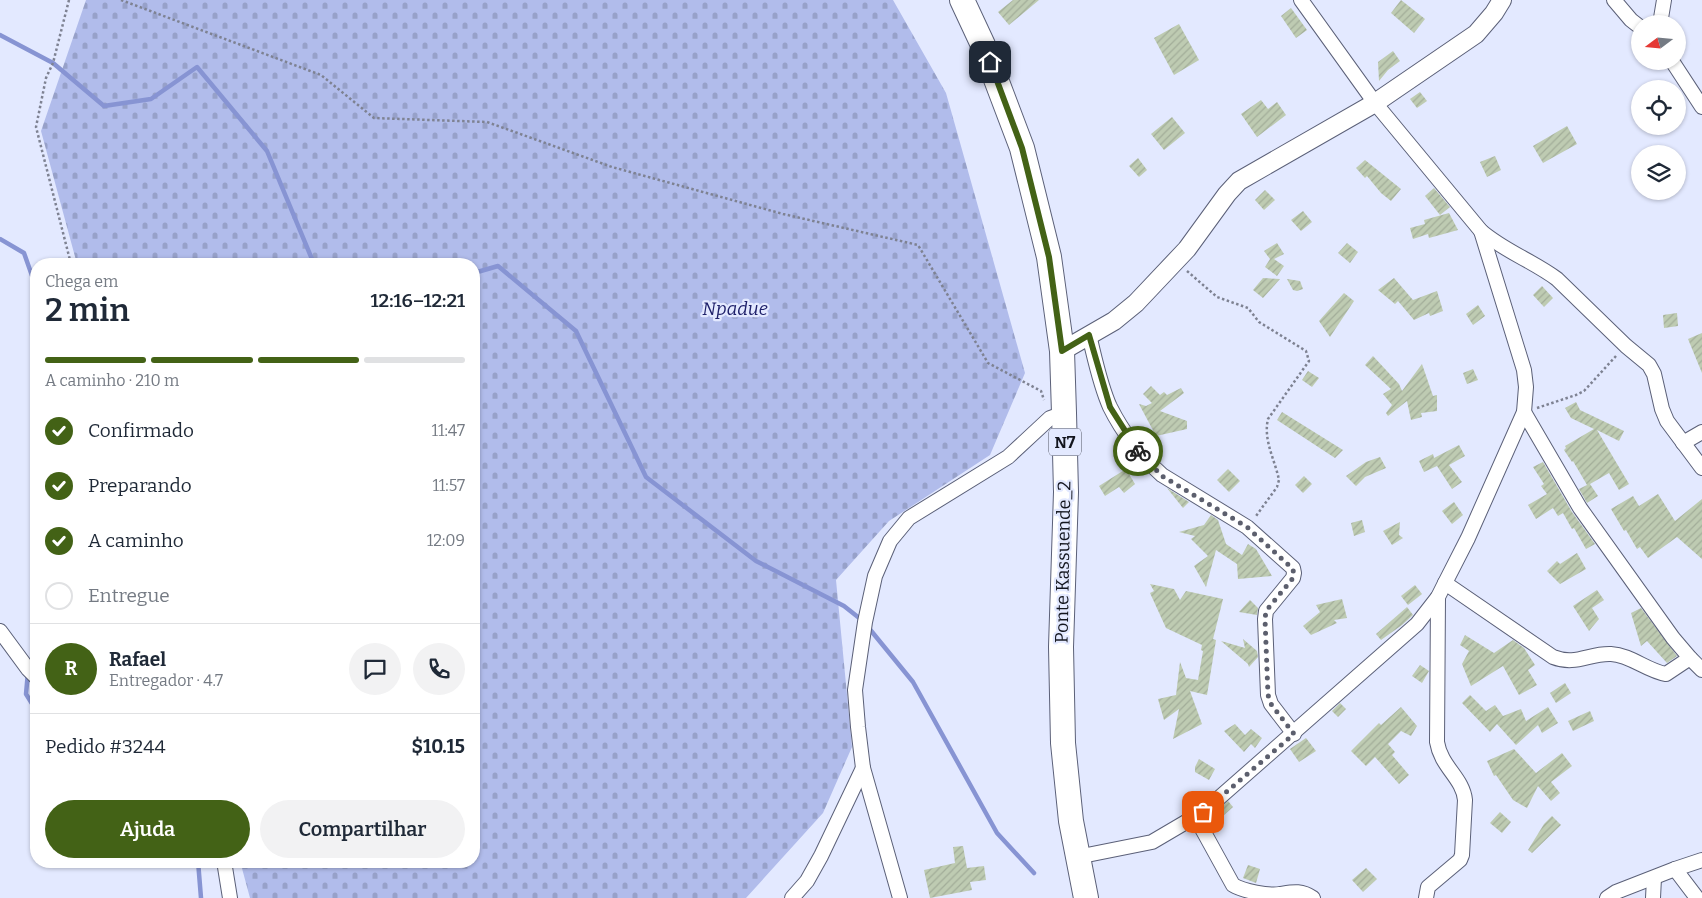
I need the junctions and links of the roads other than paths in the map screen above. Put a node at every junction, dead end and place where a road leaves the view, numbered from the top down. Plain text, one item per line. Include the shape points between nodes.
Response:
1 (962, 0) edge
2 (1301, 0) edge
3 (1502, 0) edge
4 (1614, 0) edge
5 (1664, 0) edge
6 (1662, 15) edge
7 (1631, 20) edge
8 (1678, 70) edge
9 (1375, 103) junction
10 (1702, 107) edge
11 (1481, 231) junction
12 (1089, 335) junction
13 (1062, 351) junction
14 (1524, 412) junction
15 (1057, 415) junction
16 (1702, 432) edge
17 (1683, 443) junction
18 (1702, 468) edge
19 (1445, 584) junction
20 (1438, 597) junction
21 (0, 631) edge
22 (1690, 658) junction
23 (1702, 670) edge
24 (30, 671) edge
25 (1294, 734) junction
26 (863, 768) junction
27 (1195, 816) junction
28 (1077, 857) junction
29 (1702, 860) edge
30 (225, 868) edge
31 (1675, 869) junction
32 (1654, 878) junction
33 (230, 898) edge
34 (792, 898) edge
35 (900, 898) edge
36 (1086, 898) edge
37 (1313, 898) edge
38 (1426, 898) edge
39 (1607, 898) edge
40 (1653, 898) edge
41 (1696, 898) edge

1 - 13 highway, Ponte Kassuende_2 / N7 via 983,45 1022,148 1049,257
2 - 9 street
3 - 9 street via 1476,34
4 - 7 street
5 - 6 street
8 - 10 street
9 - 11 street
9 - 12 street via 1239,181 1187,249 1125,313
11 - 14 street via 1524,370
11 - 17 street via 1557,279 1649,365 1664,415
12 - 13 street
12 - 25 street via 1110,407 1136,448 1162,476 1247,527 1292,568 1293,578 1266,611 1265,619 1268,695
13 - 15 highway, Ponte Kassuende_2 / N7
14 - 19 street
14 - 22 street via 1580,508
15 - 26 street via 1008,457 909,518 890,541 874,576 855,690
15 - 28 highway, Ponte Kassuende_2 / N7 via 1066,492 1061,647 1063,743
16 - 17 street
17 - 18 street
19 - 20 street
19 - 22 street via 1562,661 1613,654 1666,674
20 - 25 street via 1417,624
20 - 38 street via 1437,742 1440,756 1461,786 1465,800 1462,855 1457,864 1428,887
21 - 24 street
22 - 23 street
25 - 27 street
26 - 34 street via 822,856
26 - 35 street
27 - 28 street via 1152,842
27 - 37 street via 1233,885 1241,890 1278,895 1297,891
28 - 36 highway, Ponte Kassuende_2 / N7
29 - 31 street
30 - 33 street
31 - 32 street
31 - 41 street
32 - 39 street
32 - 40 street

